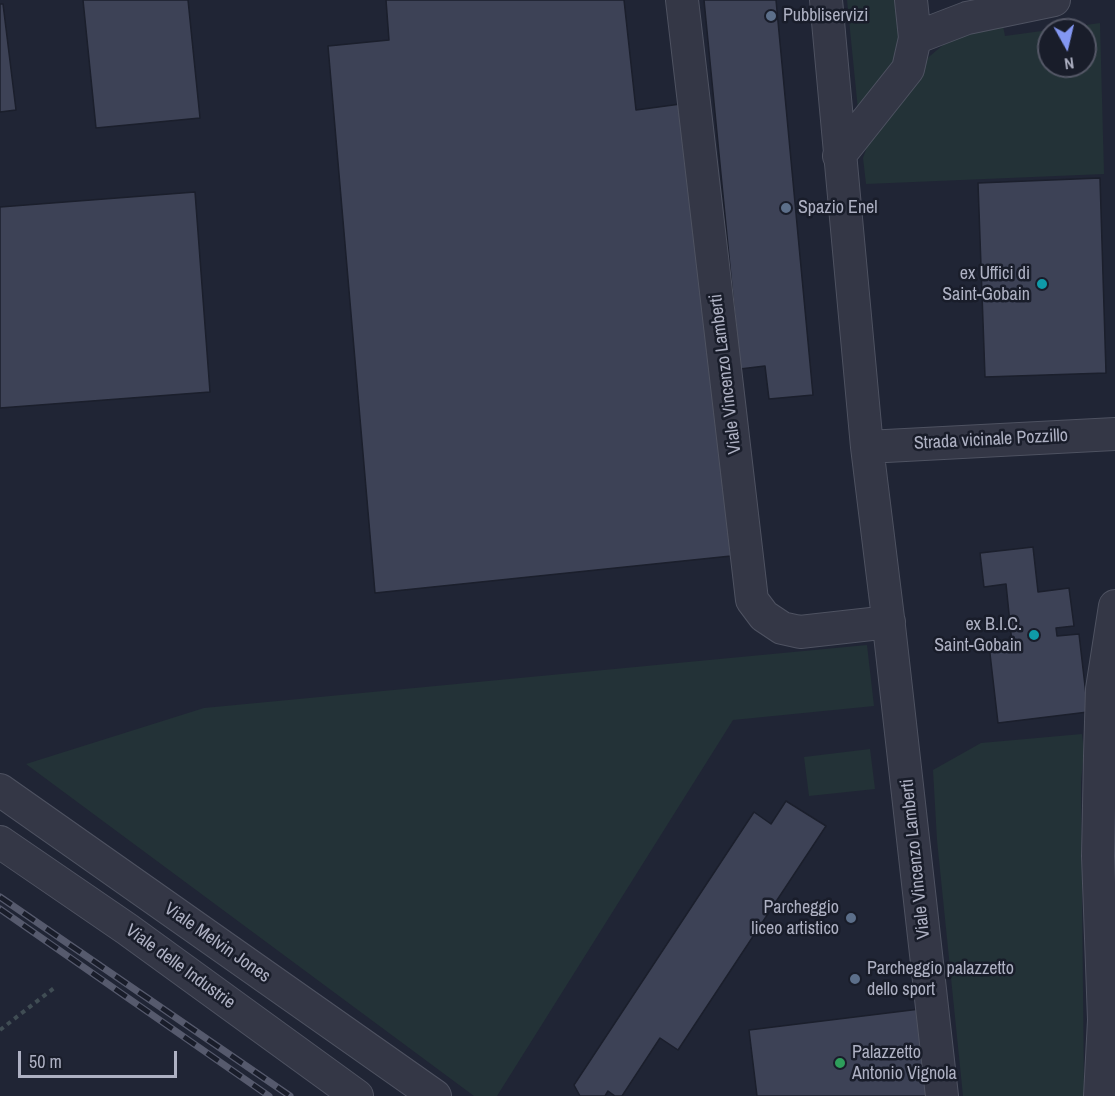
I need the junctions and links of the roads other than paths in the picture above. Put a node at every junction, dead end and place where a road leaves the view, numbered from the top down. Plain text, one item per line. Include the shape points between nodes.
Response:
1 (682, 0) edge
2 (826, 0) edge
3 (911, 0) edge
4 (1054, 0) edge
5 (1000, 6) edge
6 (915, 38) junction
7 (839, 156) junction
8 (1115, 434) edge
9 (867, 447) junction
10 (1115, 606) edge
11 (889, 622) junction
12 (0, 790) edge
13 (0, 842) edge
14 (357, 1096) edge
15 (435, 1096) edge
16 (942, 1096) edge
17 (1101, 1096) edge

1 - 11 street, Viale Vincenzo Lamberti via 752,600 764,616 782,628 800,632
2 - 7 street, Viale Vincenzo Lamberti
3 - 6 street
4 - 5 street
5 - 6 street
6 - 7 street via 908,69
7 - 9 street, Viale Vincenzo Lamberti
8 - 9 street, Strada vicinale Pozzillo
9 - 11 street, Viale Vincenzo Lamberti
10 - 17 street via 1102,689 1100,756 1098,856 1104,1020
11 - 16 street, Viale Vincenzo Lamberti
12 - 15 street, Viale Melvin Jones
13 - 14 street, Viale delle Industrie

